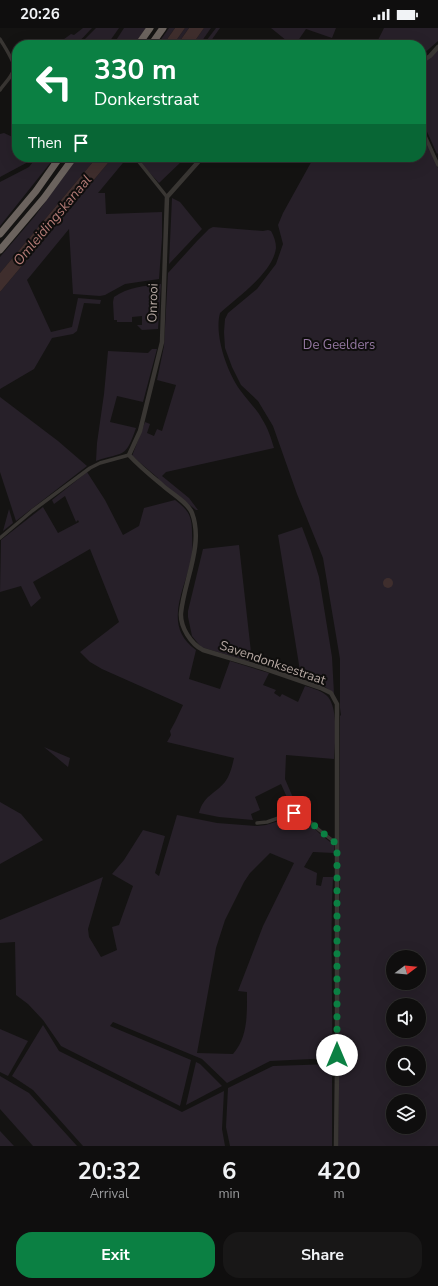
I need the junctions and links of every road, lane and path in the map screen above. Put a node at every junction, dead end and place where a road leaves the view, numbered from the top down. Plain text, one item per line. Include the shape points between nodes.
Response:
1 (150, 28) edge
2 (163, 28) edge
3 (0, 39) edge
4 (142, 40) edge
5 (155, 40) edge
6 (438, 47) edge
7 (426, 59) edge
8 (12, 62) edge
9 (12, 72) edge
10 (0, 90) edge
11 (426, 138) edge
12 (56, 162) edge
13 (70, 162) edge
14 (139, 162) edge
15 (198, 162) edge
16 (438, 165) edge
17 (167, 198) junction
18 (0, 234) edge
19 (0, 250) edge
20 (129, 455) junction
21 (0, 538) edge
22 (257, 823) dead end
23 (337, 844) junction
24 (336, 1146) edge

1 - 4 highway
2 - 5 highway
3 - 8 street
6 - 7 street
9 - 10 street
11 - 16 street
12 - 18 highway
13 - 19 highway
14 - 17 street
15 - 17 street
17 - 20 street, Onrooi via 162,342 140,431
20 - 21 street via 90,468
20 - 23 street, Savendonksestraat via 192,512 194,554 181,614 185,632 191,641 203,650 321,688 331,693 335,699
22 - 23 street via 298,813
23 - 24 street, Savendonksestraat

